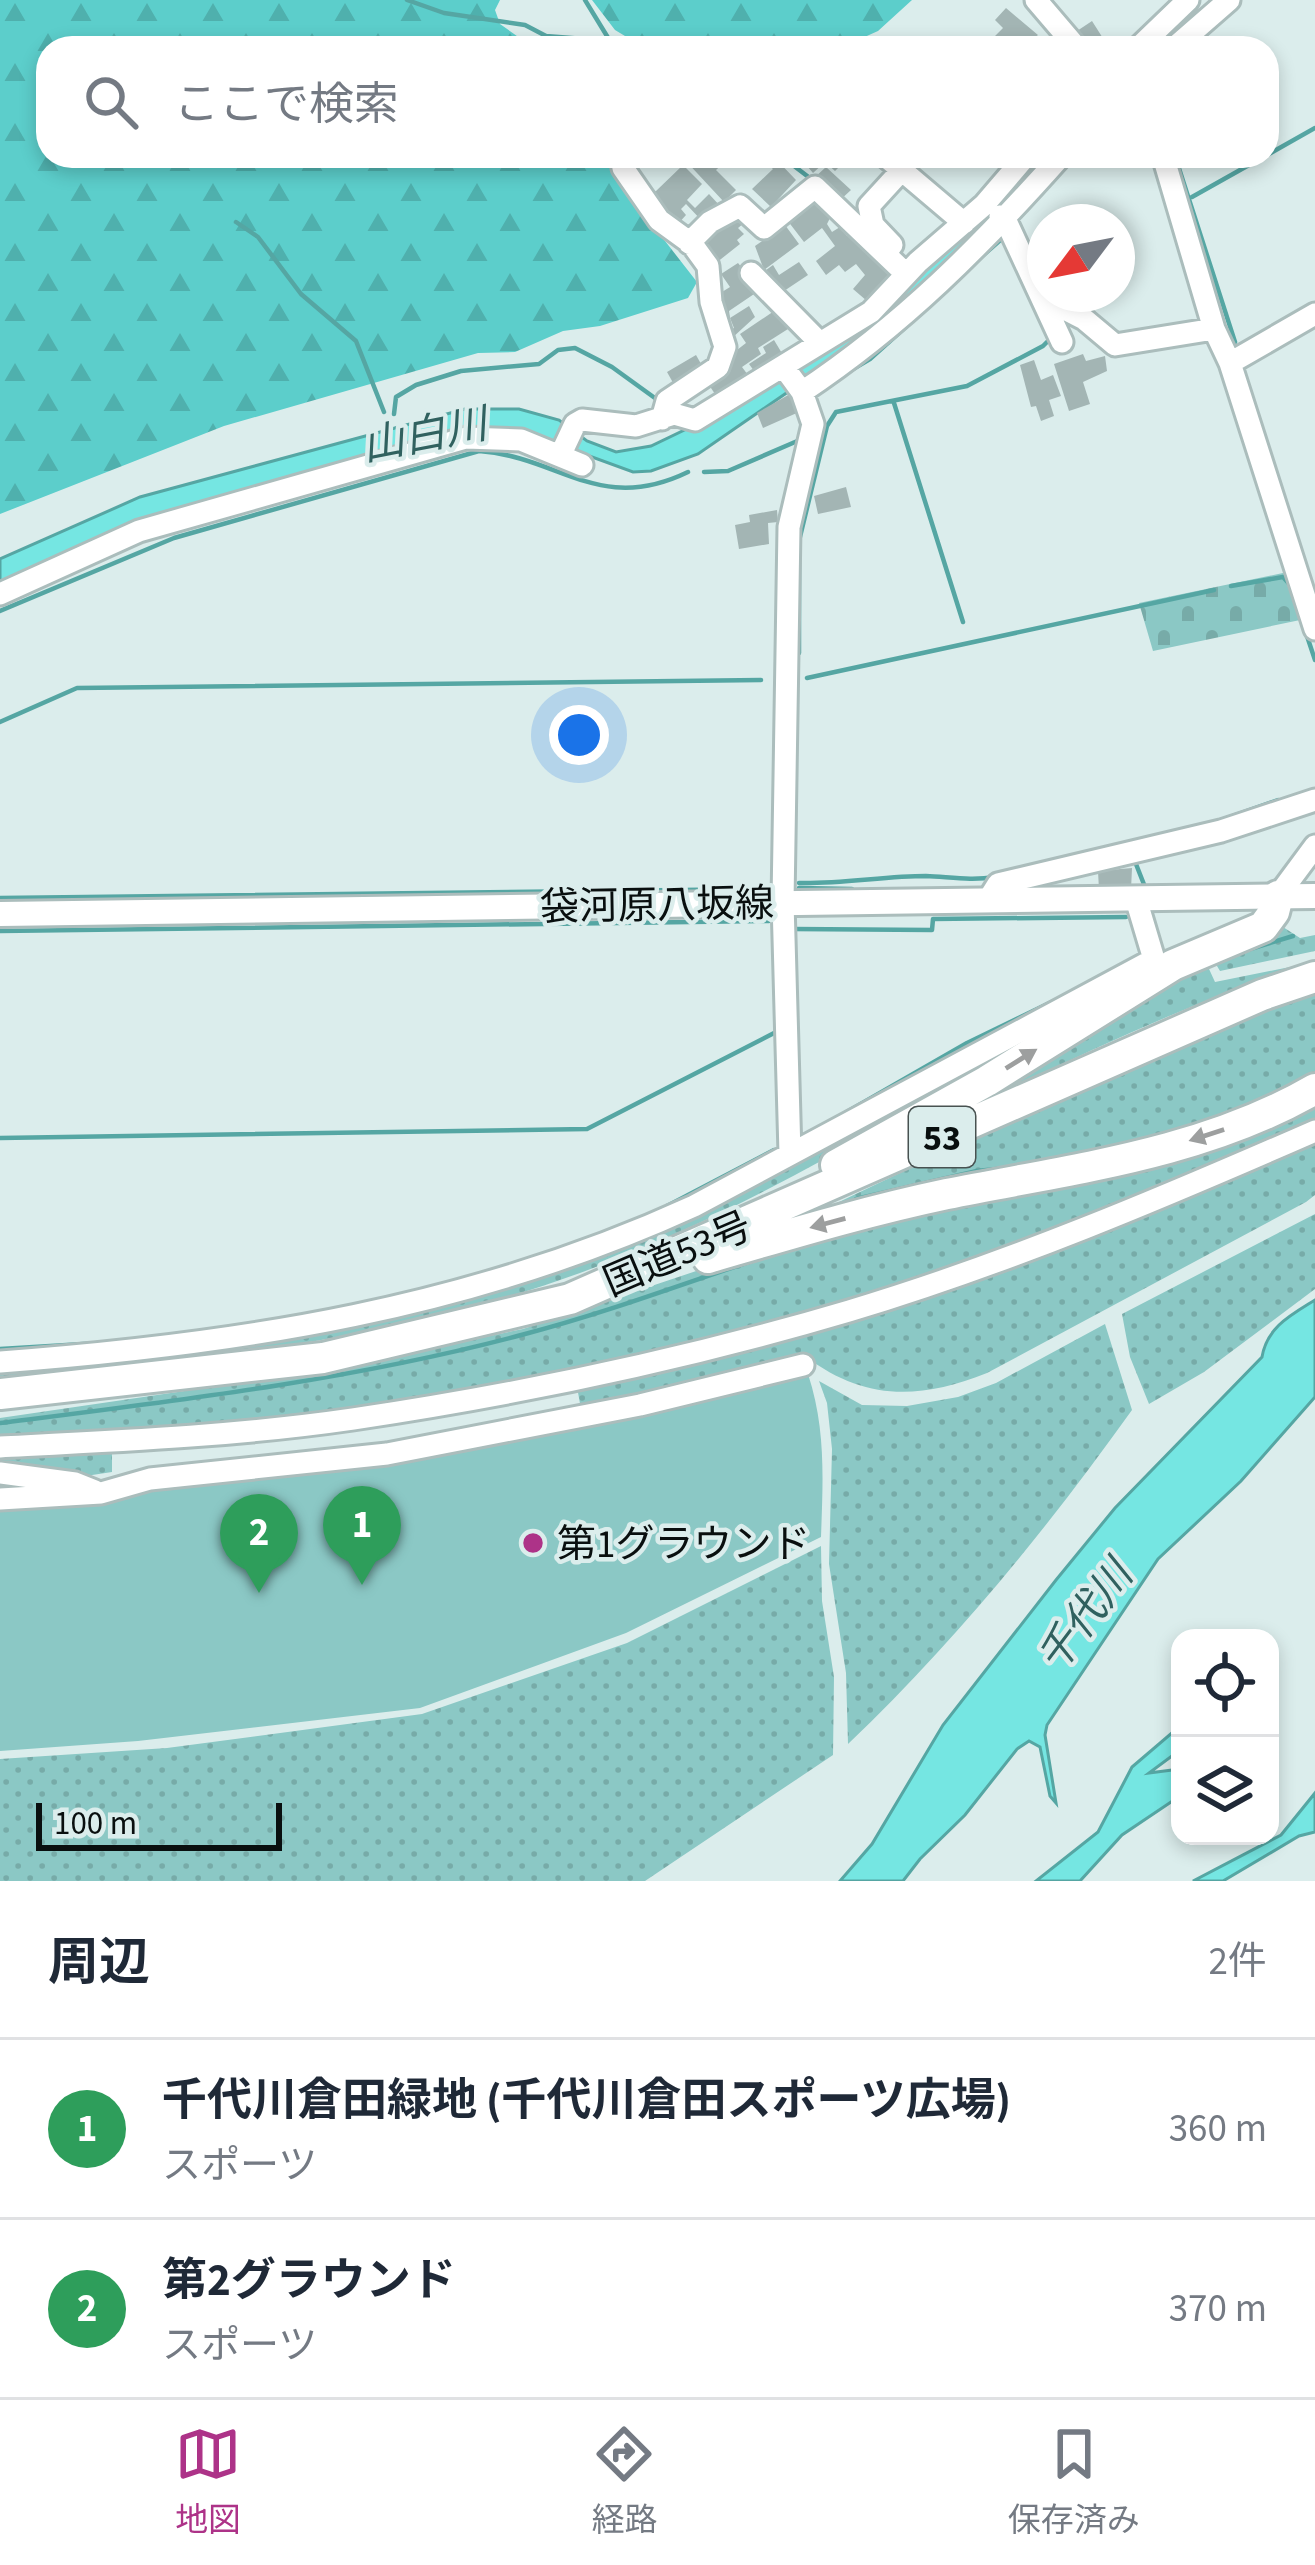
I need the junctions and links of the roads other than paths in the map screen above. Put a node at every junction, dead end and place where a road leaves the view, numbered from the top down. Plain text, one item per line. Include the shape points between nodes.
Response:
1 (1036, 0) edge
2 (1188, 0) edge
3 (1229, 0) edge
4 (1067, 36) edge
5 (1150, 36) edge
6 (1188, 36) edge
7 (623, 168) edge
8 (891, 168) edge
9 (899, 168) edge
10 (1011, 168) edge
11 (1051, 168) edge
12 (1166, 168) edge
13 (984, 205) junction
14 (1006, 220) junction
15 (964, 223) junction
16 (689, 243) junction
17 (1027, 264) edge
18 (910, 270) junction
19 (751, 273) dead end
20 (1049, 312) edge
21 (1069, 312) edge
22 (1315, 314) edge
23 (1214, 329) junction
24 (1062, 342) dead end
25 (820, 344) junction
26 (1230, 363) junction
27 (783, 366) junction
28 (802, 392) junction
29 (662, 418) junction
30 (560, 456) junction
31 (582, 465) dead end
32 (0, 594) edge
33 (1315, 629) edge
34 (1315, 800) edge
35 (1315, 846) edge
36 (1278, 896) junction
37 (1315, 896) edge
38 (1136, 899) junction
39 (988, 901) junction
40 (783, 902) junction
41 (0, 914) edge
42 (1315, 977) edge
43 (1315, 1089) edge
44 (1315, 1132) edge
45 (790, 1154) junction
46 (663, 1261) junction
47 (571, 1299) junction
48 (0, 1362) edge
49 (803, 1365) dead end
50 (0, 1394) edge
51 (0, 1447) edge
52 (0, 1473) edge
53 (101, 1493) junction
54 (0, 1499) edge

1 - 4 street
2 - 5 street
3 - 6 street
7 - 16 street via 658,220
8 - 18 street via 868,214
9 - 15 street
10 - 13 street
11 - 14 street
12 - 23 street
13 - 14 street
13 - 15 street
14 - 17 street
14 - 28 street via 885,334
15 - 18 street
16 - 18 street via 740,206 764,228 814,188
16 - 29 street via 708,266 724,358 667,400
18 - 25 street via 871,312
19 - 25 street
20 - 24 street
21 - 23 street via 1114,345
22 - 26 street
23 - 26 street
25 - 27 street
26 - 33 street
27 - 28 street
27 - 29 street via 694,420
28 - 40 street via 813,424 789,527
29 - 30 street via 636,426 582,420
30 - 31 street
30 - 32 street via 521,440 466,438 139,531
34 - 39 street via 1221,832 998,884
35 - 36 street
36 - 37 main road, 袋河原八坂線
36 - 38 main road, 袋河原八坂線
46 -> 36 highway via 987,1081 1173,964 1263,927
38 - 39 main road, 袋河原八坂線
38 - 45 street via 1149,962
39 - 40 main road, 袋河原八坂線
40 - 41 main road, 袋河原八坂線
40 - 45 street
42 - 46 highway, 国道53号 / 53
43 -> 47 highway via 1121,1162 907,1203
44 - 51 street via 1060,1240 853,1310 609,1373 350,1419
45 - 48 street via 632,1234 455,1295 202,1344
46 - 47 highway, 国道53号 / 53
47 - 50 highway, 国道53号 / 53 via 323,1358
49 - 53 street via 528,1429 387,1454 150,1479
52 - 53 street
53 - 54 street

